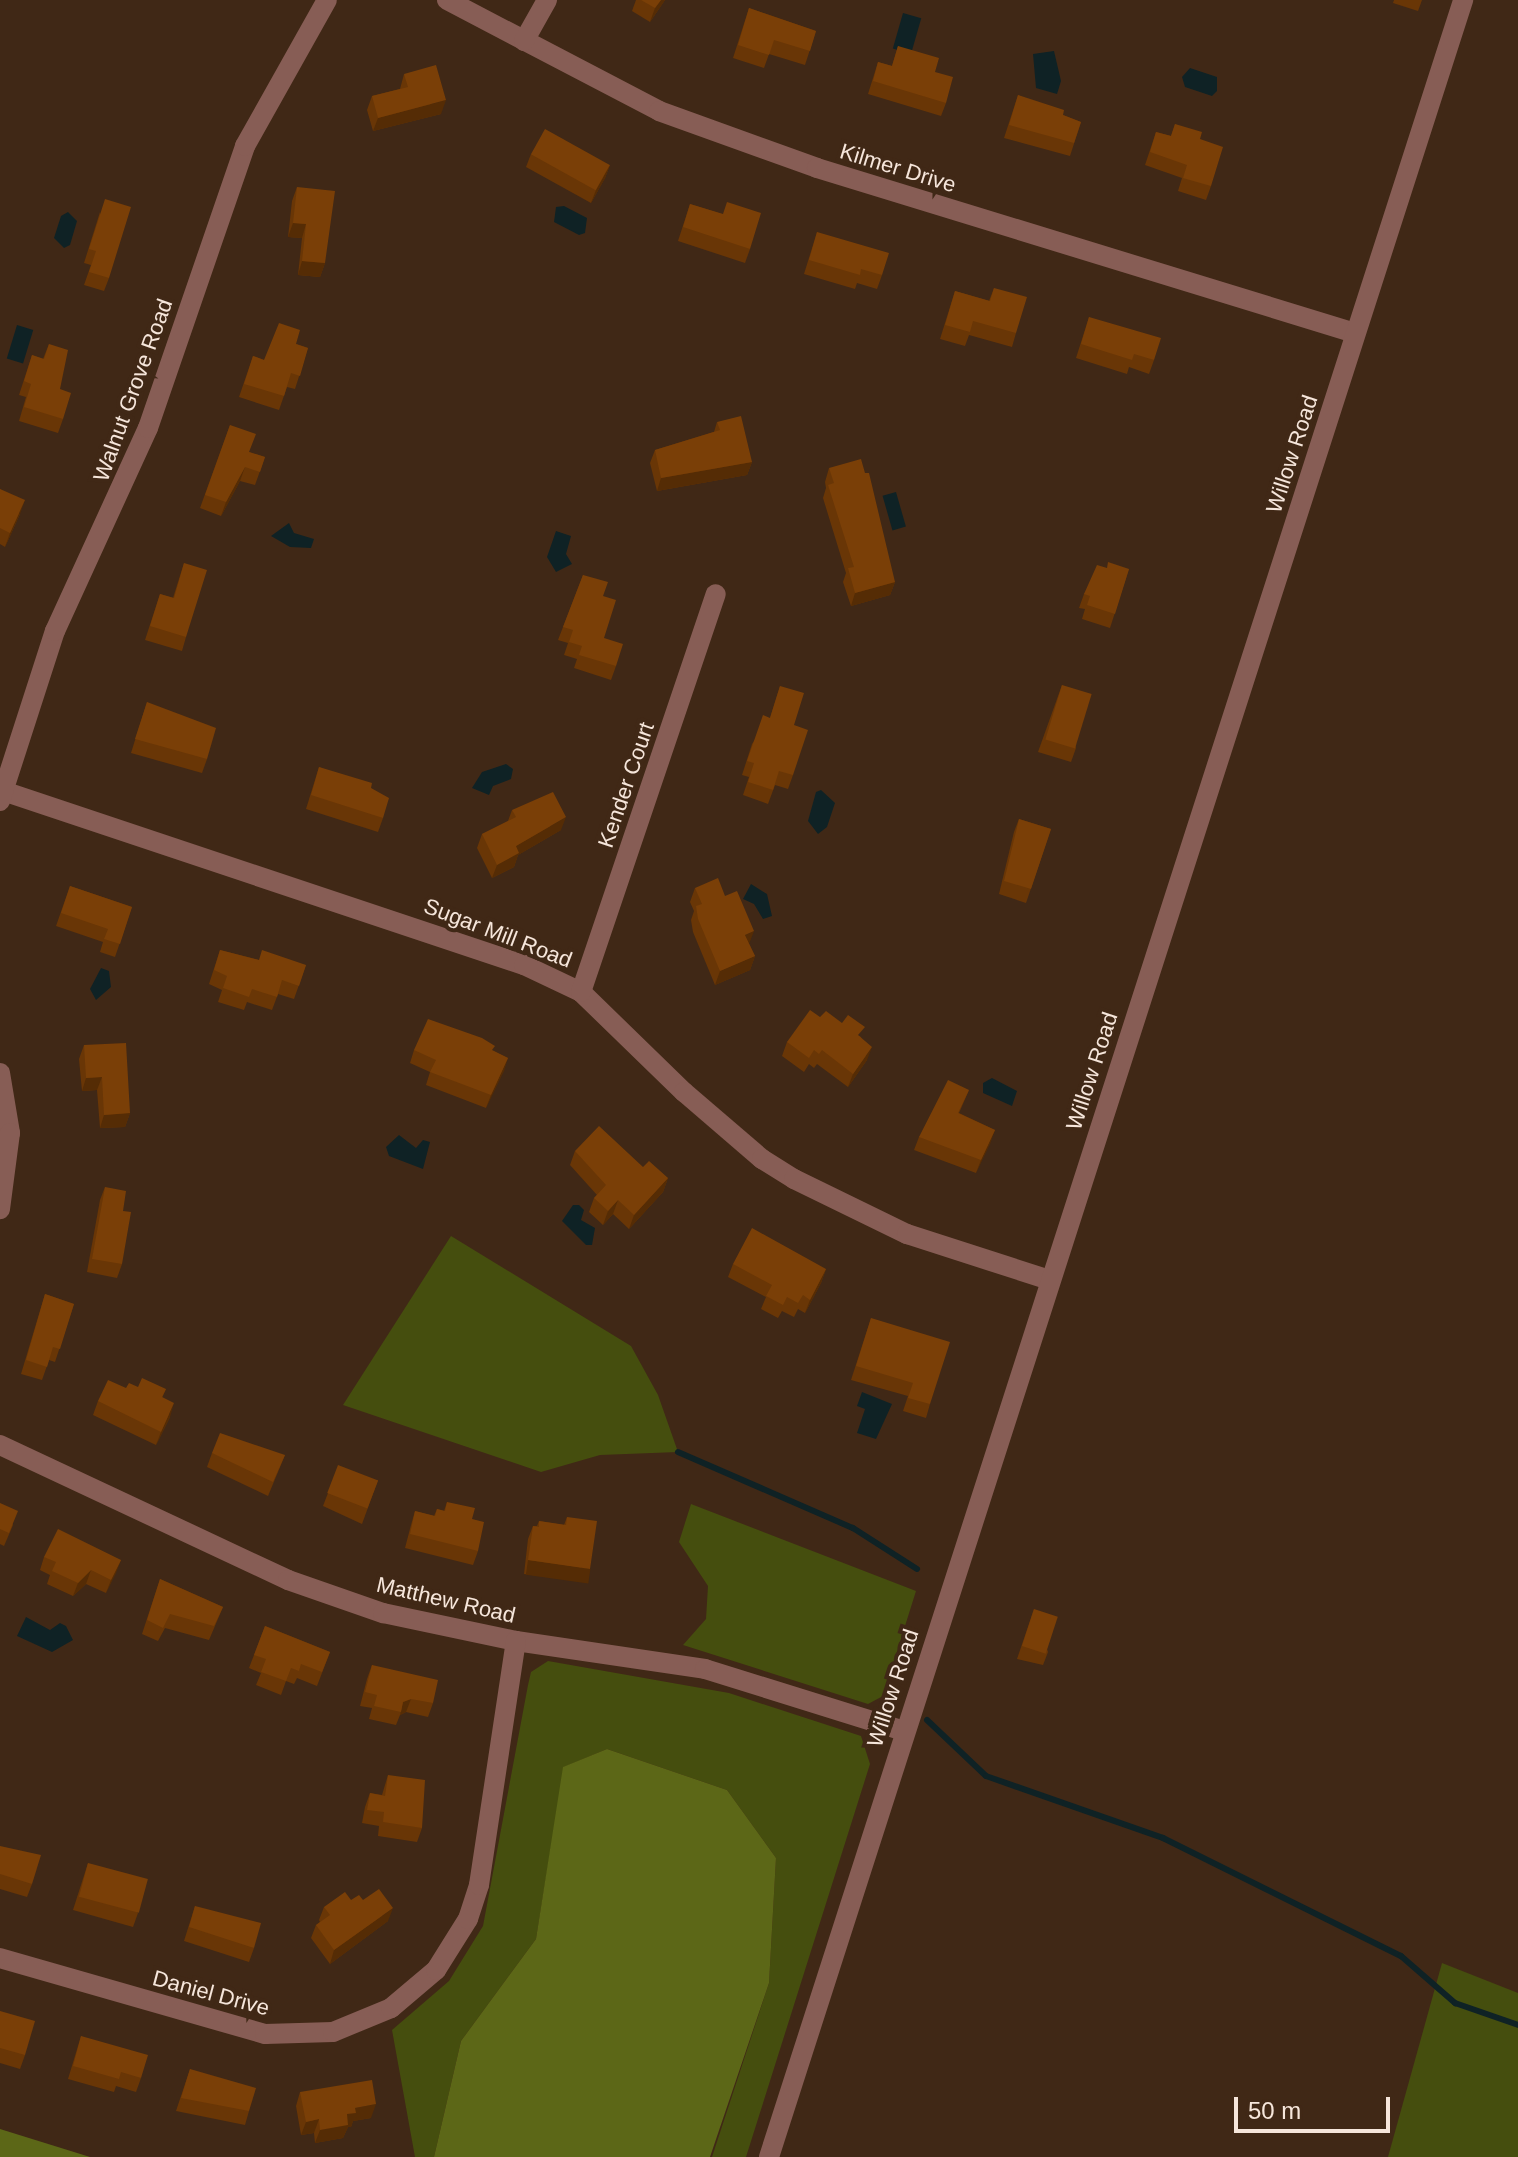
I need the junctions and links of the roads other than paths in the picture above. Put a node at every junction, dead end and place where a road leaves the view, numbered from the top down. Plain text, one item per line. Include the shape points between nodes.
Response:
1 (327, 0) edge
2 (447, 0) edge
3 (547, 0) edge
4 (1463, 0) edge
5 (524, 41) junction
6 (1355, 333) junction
7 (716, 594) dead end
8 (2, 797) edge
9 (581, 992) junction
10 (0, 1073) edge
11 (0, 1209) edge
12 (1049, 1280) junction
13 (0, 1445) edge
14 (516, 1641) junction
15 (904, 1731) junction
16 (0, 1958) edge
17 (769, 2157) edge

1 - 8 street, Walnut Grove Road via 245,146 148,428 55,631
2 - 5 street, Kilmer Drive
3 - 5 street
4 - 6 street, Willow Road
5 - 6 street, Kilmer Drive via 659,111 817,168
6 - 12 street, Willow Road
7 - 9 street, Kender Court
8 - 9 street, Sugar Mill Road via 396,920 524,965
9 - 12 street, Sugar Mill Road via 684,1092 784,1173 907,1234
10 - 11 street via 10,1133
12 - 15 street, Willow Road
13 - 14 street, Matthew Road via 288,1580 383,1613
14 - 15 street, Matthew Road via 705,1669
14 - 16 street, Daniel Drive via 479,1885 468,1919 436,1970 391,2008 333,2032 265,2034
15 - 17 street, Willow Road

